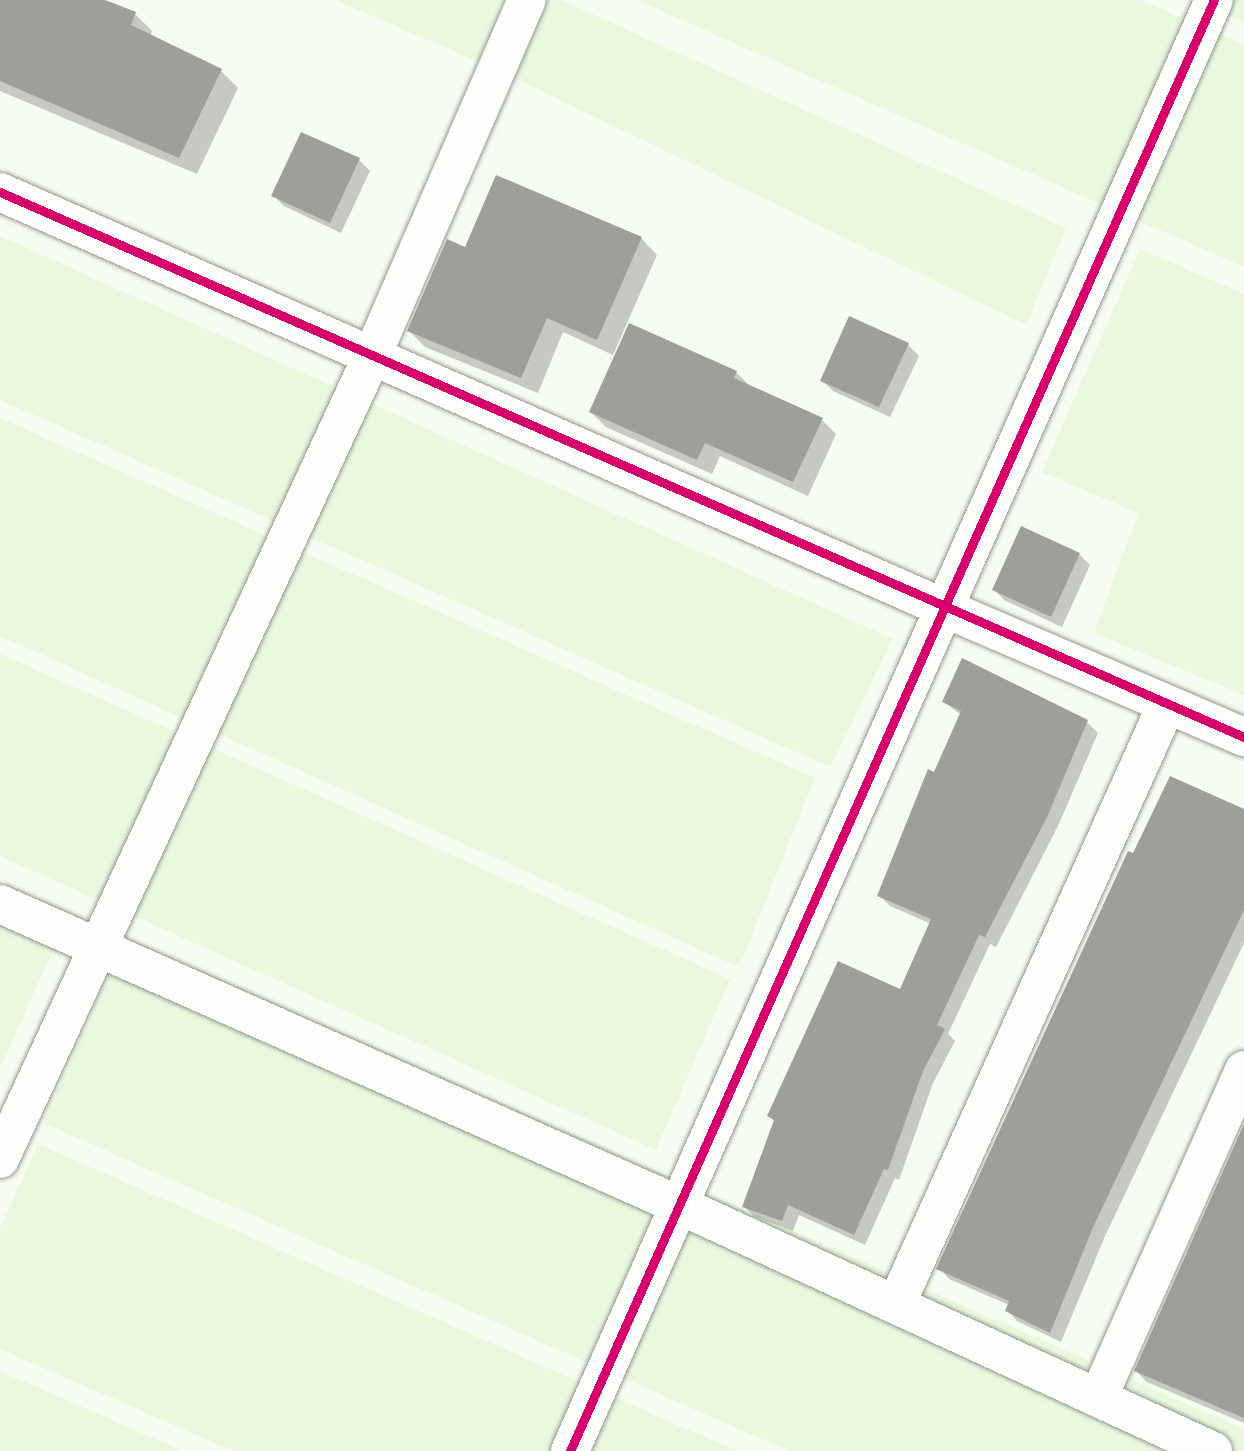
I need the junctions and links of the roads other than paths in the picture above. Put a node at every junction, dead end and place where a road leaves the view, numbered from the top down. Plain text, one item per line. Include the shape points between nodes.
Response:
1 (527, 0) edge
2 (1214, 0) edge
3 (0, 192) edge
4 (372, 356) junction
5 (944, 608) junction
6 (1167, 704) junction
7 (1244, 737) edge
8 (0, 904) edge
9 (97, 948) junction
10 (1244, 1070) edge
11 (0, 1160) edge
12 (679, 1205) junction
13 (896, 1305) junction
14 (1098, 1398) junction
15 (569, 1451) edge
16 (1213, 1451) edge

1 - 4 street
2 - 5 street
3 - 4 street
4 - 5 street
4 - 9 street
5 - 6 street
5 - 12 street
6 - 7 street
6 - 13 street
8 - 9 street
9 - 11 street
9 - 12 street
10 - 14 street
12 - 13 street
12 - 15 street
13 - 14 street
14 - 16 street

